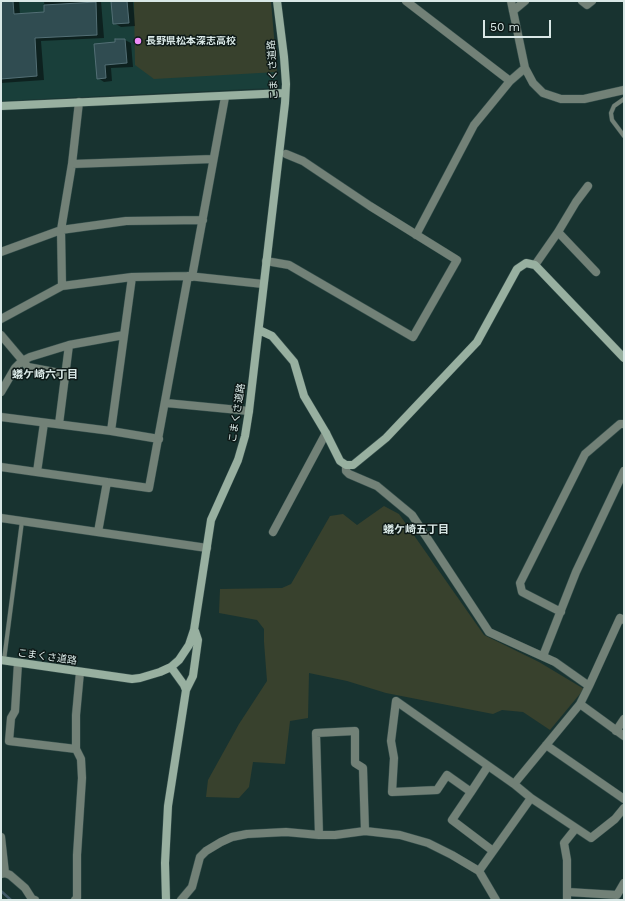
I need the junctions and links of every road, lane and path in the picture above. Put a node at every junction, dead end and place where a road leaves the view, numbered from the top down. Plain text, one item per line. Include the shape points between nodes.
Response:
1 (277, 1) edge
2 (406, 1) edge
3 (511, 1) edge
4 (525, 1) edge
5 (582, 1) edge
6 (592, 1) edge
7 (512, 11) junction
8 (525, 68) junction
9 (510, 81) junction
10 (624, 90) edge
11 (286, 93) junction
12 (225, 97) junction
13 (624, 99) edge
14 (79, 102) junction
15 (1, 106) edge
16 (624, 136) edge
17 (286, 154) dead end
18 (213, 159) junction
19 (72, 164) junction
20 (588, 186) dead end
21 (203, 220) junction
22 (61, 230) junction
23 (558, 232) junction
24 (416, 235) junction
25 (1, 252) edge
26 (266, 261) junction
27 (535, 265) junction
28 (596, 272) dead end
29 (132, 276) junction
30 (190, 276) junction
31 (263, 284) junction
32 (62, 286) junction
33 (1, 319) edge
34 (258, 330) junction
35 (1, 335) edge
36 (124, 335) junction
37 (68, 345) junction
38 (624, 358) edge
39 (22, 361) junction
40 (65, 374) junction
41 (1, 392) edge
42 (166, 403) junction
43 (249, 411) junction
44 (1, 417) edge
45 (44, 423) junction
46 (59, 424) junction
47 (624, 424) edge
48 (111, 431) junction
49 (326, 433) junction
50 (159, 439) junction
51 (346, 465) junction
52 (1, 467) edge
53 (624, 471) edge
54 (37, 472) junction
55 (107, 482) junction
56 (1, 518) edge
57 (22, 521) junction
58 (98, 532) junction
59 (273, 532) dead end
60 (207, 548) junction
61 (561, 612) junction
62 (624, 620) edge
63 (194, 630) junction
64 (543, 656) junction
65 (3, 660) edge
66 (18, 663) junction
67 (171, 667) junction
68 (80, 672) junction
69 (589, 686) junction
70 (186, 690) junction
71 (580, 704) junction
72 (624, 719) edge
73 (616, 731) junction
74 (624, 736) edge
75 (546, 745) junction
76 (76, 749) junction
77 (488, 766) junction
78 (514, 784) junction
79 (471, 792) junction
80 (531, 798) junction
81 (624, 799) edge
82 (624, 808) edge
83 (576, 828) junction
84 (365, 831) junction
85 (319, 835) junction
86 (1, 836) edge
87 (493, 851) junction
88 (479, 871) junction
89 (3, 873) edge
90 (624, 883) edge
91 (568, 896) edge
92 (35, 900) edge
93 (75, 900) edge
94 (166, 900) edge
95 (181, 900) edge
96 (496, 900) edge

1 - 11 street, こまくさ道路
2 - 9 street
3 - 7 street
4 - 7 street
5 - 6 street via 587,5
7 - 8 street
8 - 9 street
8 - 10 street via 543,94 561,99 584,99
9 - 24 street via 474,125
11 - 12 street
11 - 26 street, こまくさ道路
12 - 14 street
12 - 18 street
13 - 16 lane via 614,106 611,114 612,120
14 - 15 street
14 - 19 street
17 - 24 street via 303,161
18 - 19 street
18 - 21 street
19 - 22 street
20 - 23 street
21 - 22 street via 126,221
21 - 30 street
22 - 25 street
22 - 32 street
23 - 27 street
23 - 28 street
24 - 26 street via 457,260 413,337 289,265
26 - 31 street, こまくさ道路
27 - 38 street
27 - 51 street via 526,263 517,269 477,342 386,438 353,465
29 - 30 street
29 - 32 street
29 - 36 street
30 - 31 street
30 - 42 street
31 - 34 street, こまくさ道路
32 - 33 street
34 - 43 street, こまくさ道路
34 - 49 street via 272,336 294,362 304,396
35 - 39 street
36 - 37 street
36 - 48 street
37 - 39 street
37 - 40 street
39 - 40 street via 28,367
39 - 41 street
40 - 46 street
42 - 43 street
42 - 50 street
43 - 60 street, こまくさ道路 via 238,460 211,520
44 - 45 street
45 - 46 street
45 - 54 street
46 - 48 street
47 - 61 street via 620,424 585,454 520,583 522,592
48 - 50 street
49 - 51 street via 340,461
49 - 59 street
50 - 55 street via 149,488
51 - 64 street via 348,474 377,486 412,515 489,632
52 - 54 street
53 - 61 street via 576,572
54 - 55 street
55 - 58 street
56 - 57 street
57 - 58 street
57 - 65 lane
58 - 60 street
60 - 63 street, こまくさ道路
61 - 64 street
62 - 69 street via 620,618
63 - 67 street, こまくさ道路 via 189,645
63 - 70 street via 198,640 193,676
64 - 69 street
65 - 66 street, こまくさ道路
66 - 68 street, こまくさ道路
66 - 76 street via 15,712 11,718 9,740
67 - 68 street, こまくさ道路 via 132,679
67 - 70 street
68 - 76 street
69 - 71 street
70 - 94 street via 167,814 164,863
71 - 73 street
71 - 75 street
72 - 73 street
73 - 74 street
75 - 78 street
75 - 81 street
76 - 93 street via 81,759 82,778
77 - 78 street
77 - 79 street
77 - 79 street via 396,701 391,741 394,758 392,792 437,790 447,775
78 - 80 street
79 - 87 street via 452,820
80 - 83 street
80 - 87 street
82 - 83 street via 616,819 591,838
83 - 91 street via 564,843
84 - 85 street
84 - 85 street via 363,768 355,763 355,731 316,733
84 - 88 street via 400,834 428,843
85 - 95 street via 286,832 247,834 220,842 200,857 192,887
86 - 89 street
87 - 88 street
88 - 96 street
89 - 92 street via 10,875
90 - 91 street via 617,895

